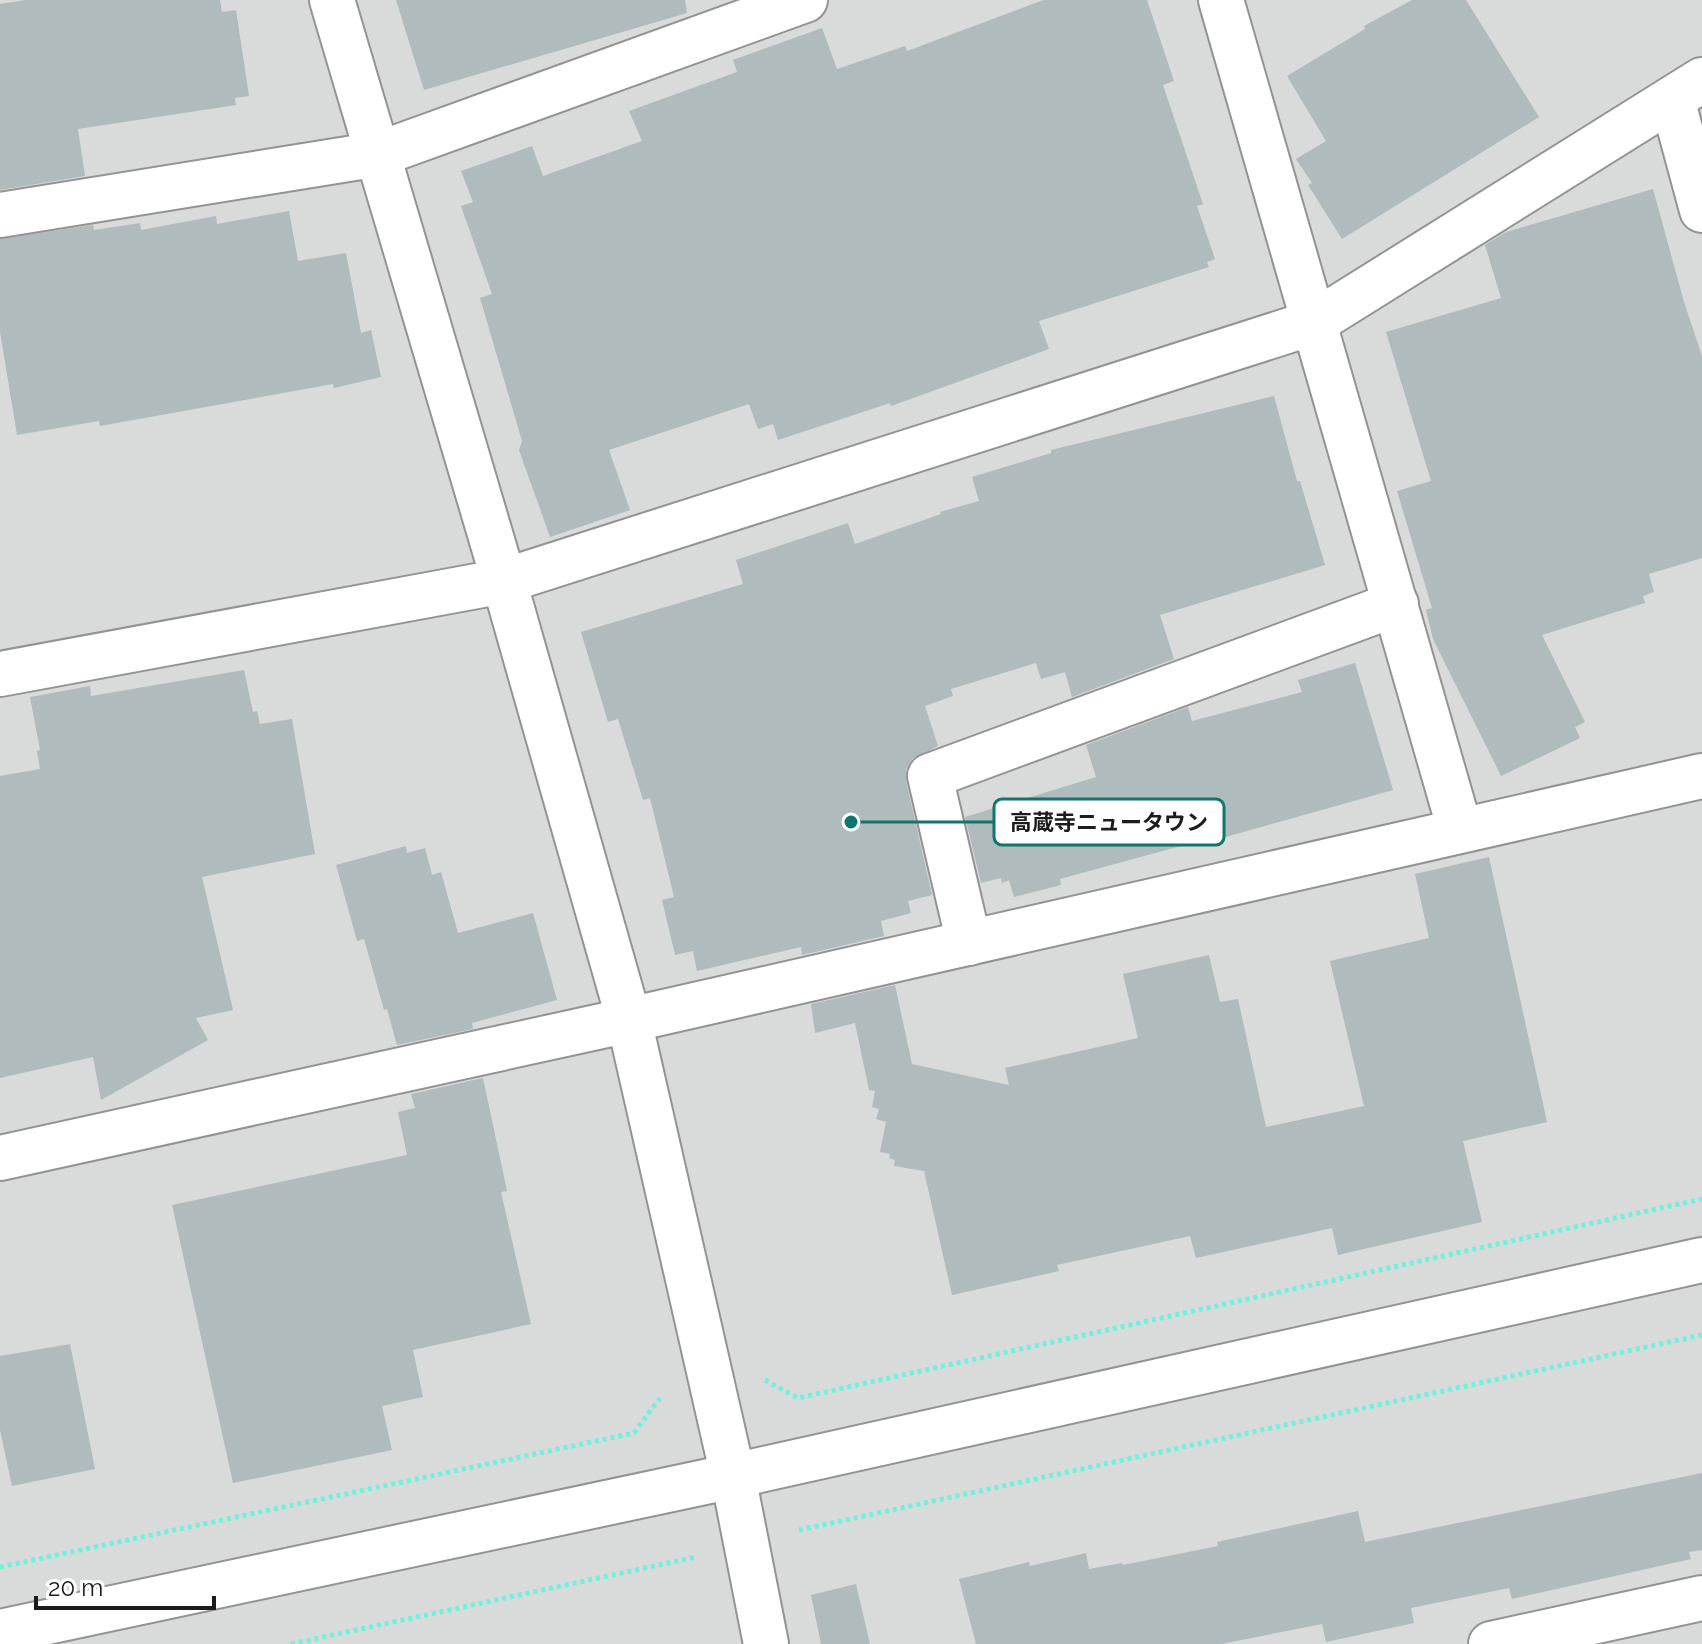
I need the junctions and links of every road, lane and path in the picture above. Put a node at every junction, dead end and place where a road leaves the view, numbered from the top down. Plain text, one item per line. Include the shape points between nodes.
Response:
1 (332, 0) edge
2 (805, 0) edge
3 (1221, 0) edge
4 (1687, 90) edge
5 (379, 154) junction
6 (1702, 210) edge
7 (0, 215) edge
8 (1315, 322) junction
9 (504, 581) junction
10 (1396, 604) junction
11 (0, 674) edge
12 (1702, 776) edge
13 (1460, 830) junction
14 (969, 943) junction
15 (629, 1020) junction
16 (0, 1158) edge
17 (1702, 1199) edge
18 (1702, 1260) edge
19 (1702, 1335) edge
20 (757, 1376) dead end
21 (665, 1392) dead end
22 (733, 1476) junction
23 (746, 1544) junction
24 (0, 1567) edge
25 (1702, 1598) edge
26 (0, 1632) edge
27 (291, 1644) edge
28 (766, 1644) edge
29 (1491, 1644) edge

1 - 5 street
2 - 5 street
3 - 8 street
4 - 6 street
4 - 8 street
5 - 7 street
5 - 9 street
8 - 9 street
8 - 10 street
9 - 11 street
9 - 15 street
10 - 13 street
10 - 14 street via 930,776
12 - 13 street
13 - 14 street
14 - 15 street
15 - 16 street
15 - 22 street
17 - 20 path via 798,1398
18 - 22 street
19 - 23 path
21 - 24 path via 634,1433
22 - 23 street
22 - 26 street
23 - 27 path
23 - 28 street
25 - 29 street

